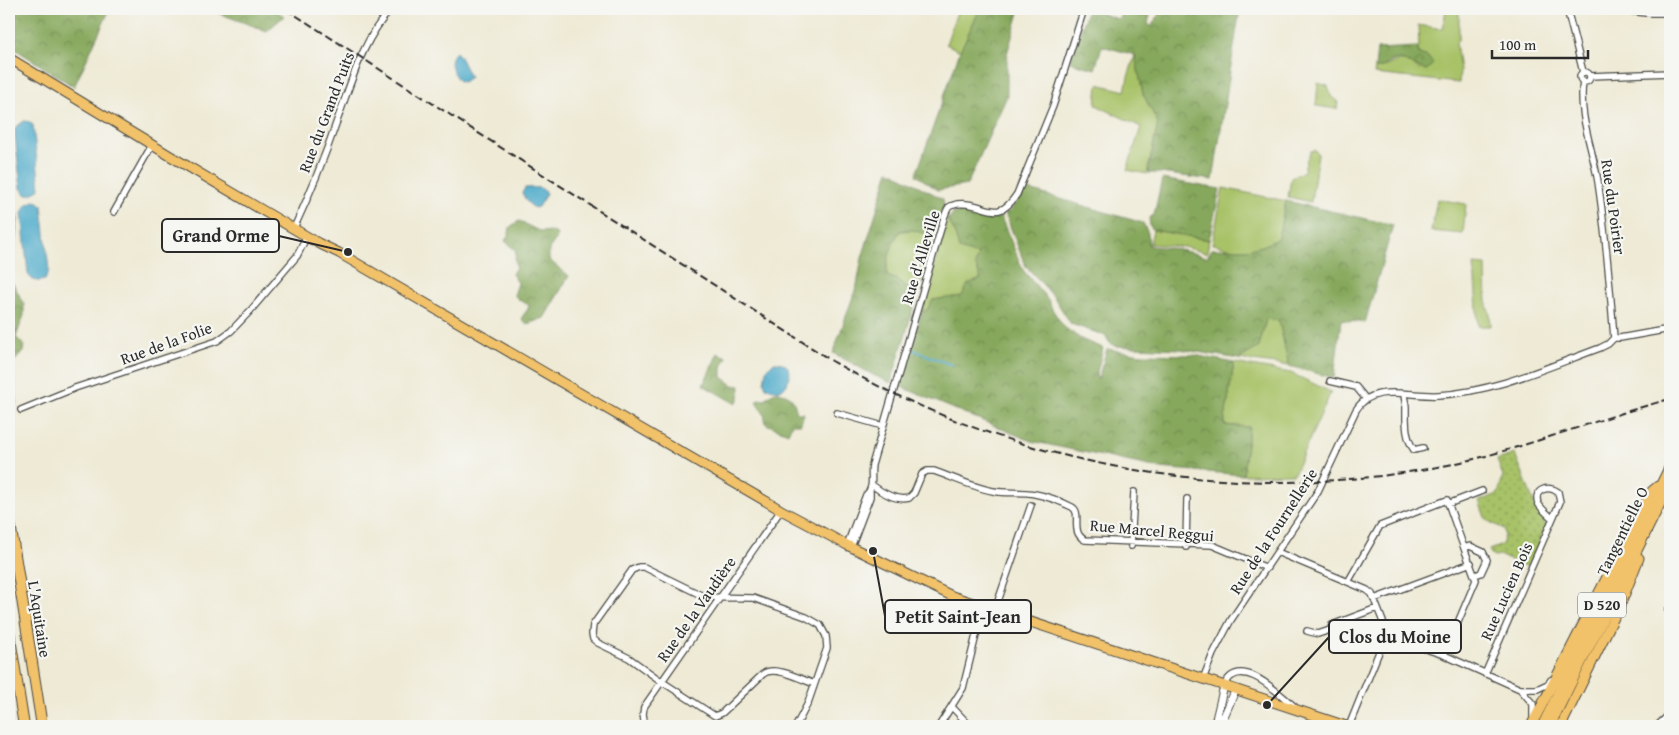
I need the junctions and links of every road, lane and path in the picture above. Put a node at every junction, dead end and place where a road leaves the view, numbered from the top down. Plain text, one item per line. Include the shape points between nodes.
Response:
1 (391, 9) edge
2 (1084, 9) edge
3 (1568, 9) edge
4 (1615, 9) edge
5 (1670, 13) edge
6 (9, 58) edge
7 (1583, 72) junction
8 (1670, 73) edge
9 (1590, 76) junction
10 (1582, 81) junction
11 (152, 145) junction
12 (114, 212) dead end
13 (294, 228) junction
14 (308, 236) junction
15 (1670, 329) edge
16 (1614, 338) junction
17 (1330, 381) dead end
18 (1404, 394) junction
19 (1366, 399) junction
20 (21, 410) dead end
21 (837, 412) dead end
22 (883, 426) junction
23 (1423, 448) dead end
24 (1670, 466) edge
25 (1666, 483) edge
26 (871, 488) junction
27 (1482, 491) dead end
28 (1134, 492) dead end
29 (1187, 499) dead end
30 (1448, 504) junction
31 (1031, 505) dead end
32 (781, 510) junction
33 (9, 517) edge
34 (1552, 518) junction
35 (1646, 533) junction
36 (1131, 544) junction
37 (849, 546) junction
38 (1186, 546) junction
39 (1464, 548) junction
40 (1277, 552) junction
41 (1471, 563) junction
42 (1266, 568) junction
43 (1475, 575) junction
44 (1348, 582) junction
45 (720, 598) junction
46 (1374, 599) junction
47 (983, 607) junction
48 (1378, 608) junction
49 (995, 610) junction
50 (1307, 631) dead end
51 (9, 632) edge
52 (1579, 634) junction
53 (1389, 637) junction
54 (1444, 655) junction
55 (1485, 674) junction
56 (1203, 679) junction
57 (661, 681) junction
58 (814, 684) junction
59 (1224, 686) junction
60 (1236, 689) junction
61 (1520, 689) junction
62 (952, 707) junction
63 (1297, 709) junction
64 (1670, 714) edge
65 (24, 726) edge
66 (42, 726) edge
67 (645, 726) edge
68 (796, 726) edge
69 (939, 726) edge
70 (970, 726) edge
71 (1217, 726) edge
72 (1348, 726) edge
73 (1535, 726) edge
74 (1550, 726) edge
75 (1561, 726) edge
76 (1657, 726) edge

1 - 13 street, Rue du Grand Puits via 369,39 361,57 318,175
2 - 22 street, Rue d'Alleville via 1053,106 1010,205 993,211 968,203 949,207
3 - 7 street
4 - 5 street
6 - 11 main road
7 - 9 street
7 - 10 street via 1580,76
8 - 9 street
9 - 10 street via 1587,81
10 - 16 street, Rue du Poirier via 1581,100 1598,181 1607,251
11 - 12 street
11 - 13 main road
13 - 14 main road
14 - 20 street, Rue de la Folie via 297,256 251,310 217,341
14 - 32 main road
15 - 16 street
16 - 18 street via 1600,348 1505,382 1457,393
17 - 19 street via 1356,386
18 - 19 street via 1382,393
18 - 23 street via 1409,443 1414,450
19 - 40 street, Rue de la Fournellerie via 1356,410 1318,491
21 - 22 street
22 - 26 street, Rue d'Alleville via 870,475
24 - 25 main road, D 520
25 - 35 main road, Tangentielle O / D 520
25 - 52 main road via 1652,491
25 - 73 main road, Tangentielle O / D 520
26 - 36 street, Rue Marcel Reggui via 898,498 909,498 922,474 934,471 991,490 1036,494 1075,509 1081,537 1090,541
26 - 37 street, Rue d'Alleville
27 - 30 street
28 - 36 street
29 - 38 street
30 - 39 street
30 - 44 street via 1447,500 1380,526
31 - 49 street
32 - 37 main road
32 - 45 street, Rue de la Vaudière
33 - 66 highway, L'Aquitaine
34 - 34 street, Rue Lucien Bois via 1560,496 1554,489 1542,489 1538,494 1539,505
34 - 55 street, Rue Lucien Bois
35 - 74 main road, D 520
35 - 75 main road via 1642,552 1622,601
36 - 38 street, Rue Marcel Reggui
37 - 47 main road via 952,596
38 - 42 street, Rue Marcel Reggui via 1212,545
39 - 41 street
39 - 43 street via 1470,546 1483,552 1487,560 1481,573
40 - 42 street, Rue de la Fournellerie
40 - 44 street
41 - 43 street
41 - 46 street
42 - 56 street, Rue de la Fournellerie via 1231,620
43 - 54 street via 1476,580
44 - 46 street via 1367,590
45 - 57 street, Rue de la Vaudière
45 - 57 street via 698,594 650,570 638,567 632,570 593,625 593,639 629,658
45 - 58 street via 753,598 820,625 826,636 827,648
46 - 48 street
47 - 49 main road
47 - 62 street via 963,688
48 - 50 street via 1332,625 1330,630 1318,634
48 - 53 street
49 - 56 main road
51 - 65 highway, L'Aquitaine
52 - 61 street via 1548,684 1534,690
52 - 73 main road
53 - 54 street
53 - 72 street via 1383,642
54 - 55 street
55 - 61 street
56 - 59 main road
57 - 58 street via 715,716 769,670
57 - 67 street, Rue de la Vaudière via 644,707
58 - 68 street
59 - 60 main road
59 - 63 street via 1235,675 1250,674
59 - 71 street
60 - 63 main road
60 - 71 street
61 - 73 street via 1532,704
62 - 69 street
62 - 70 street
63 - 72 main road
64 - 76 street

